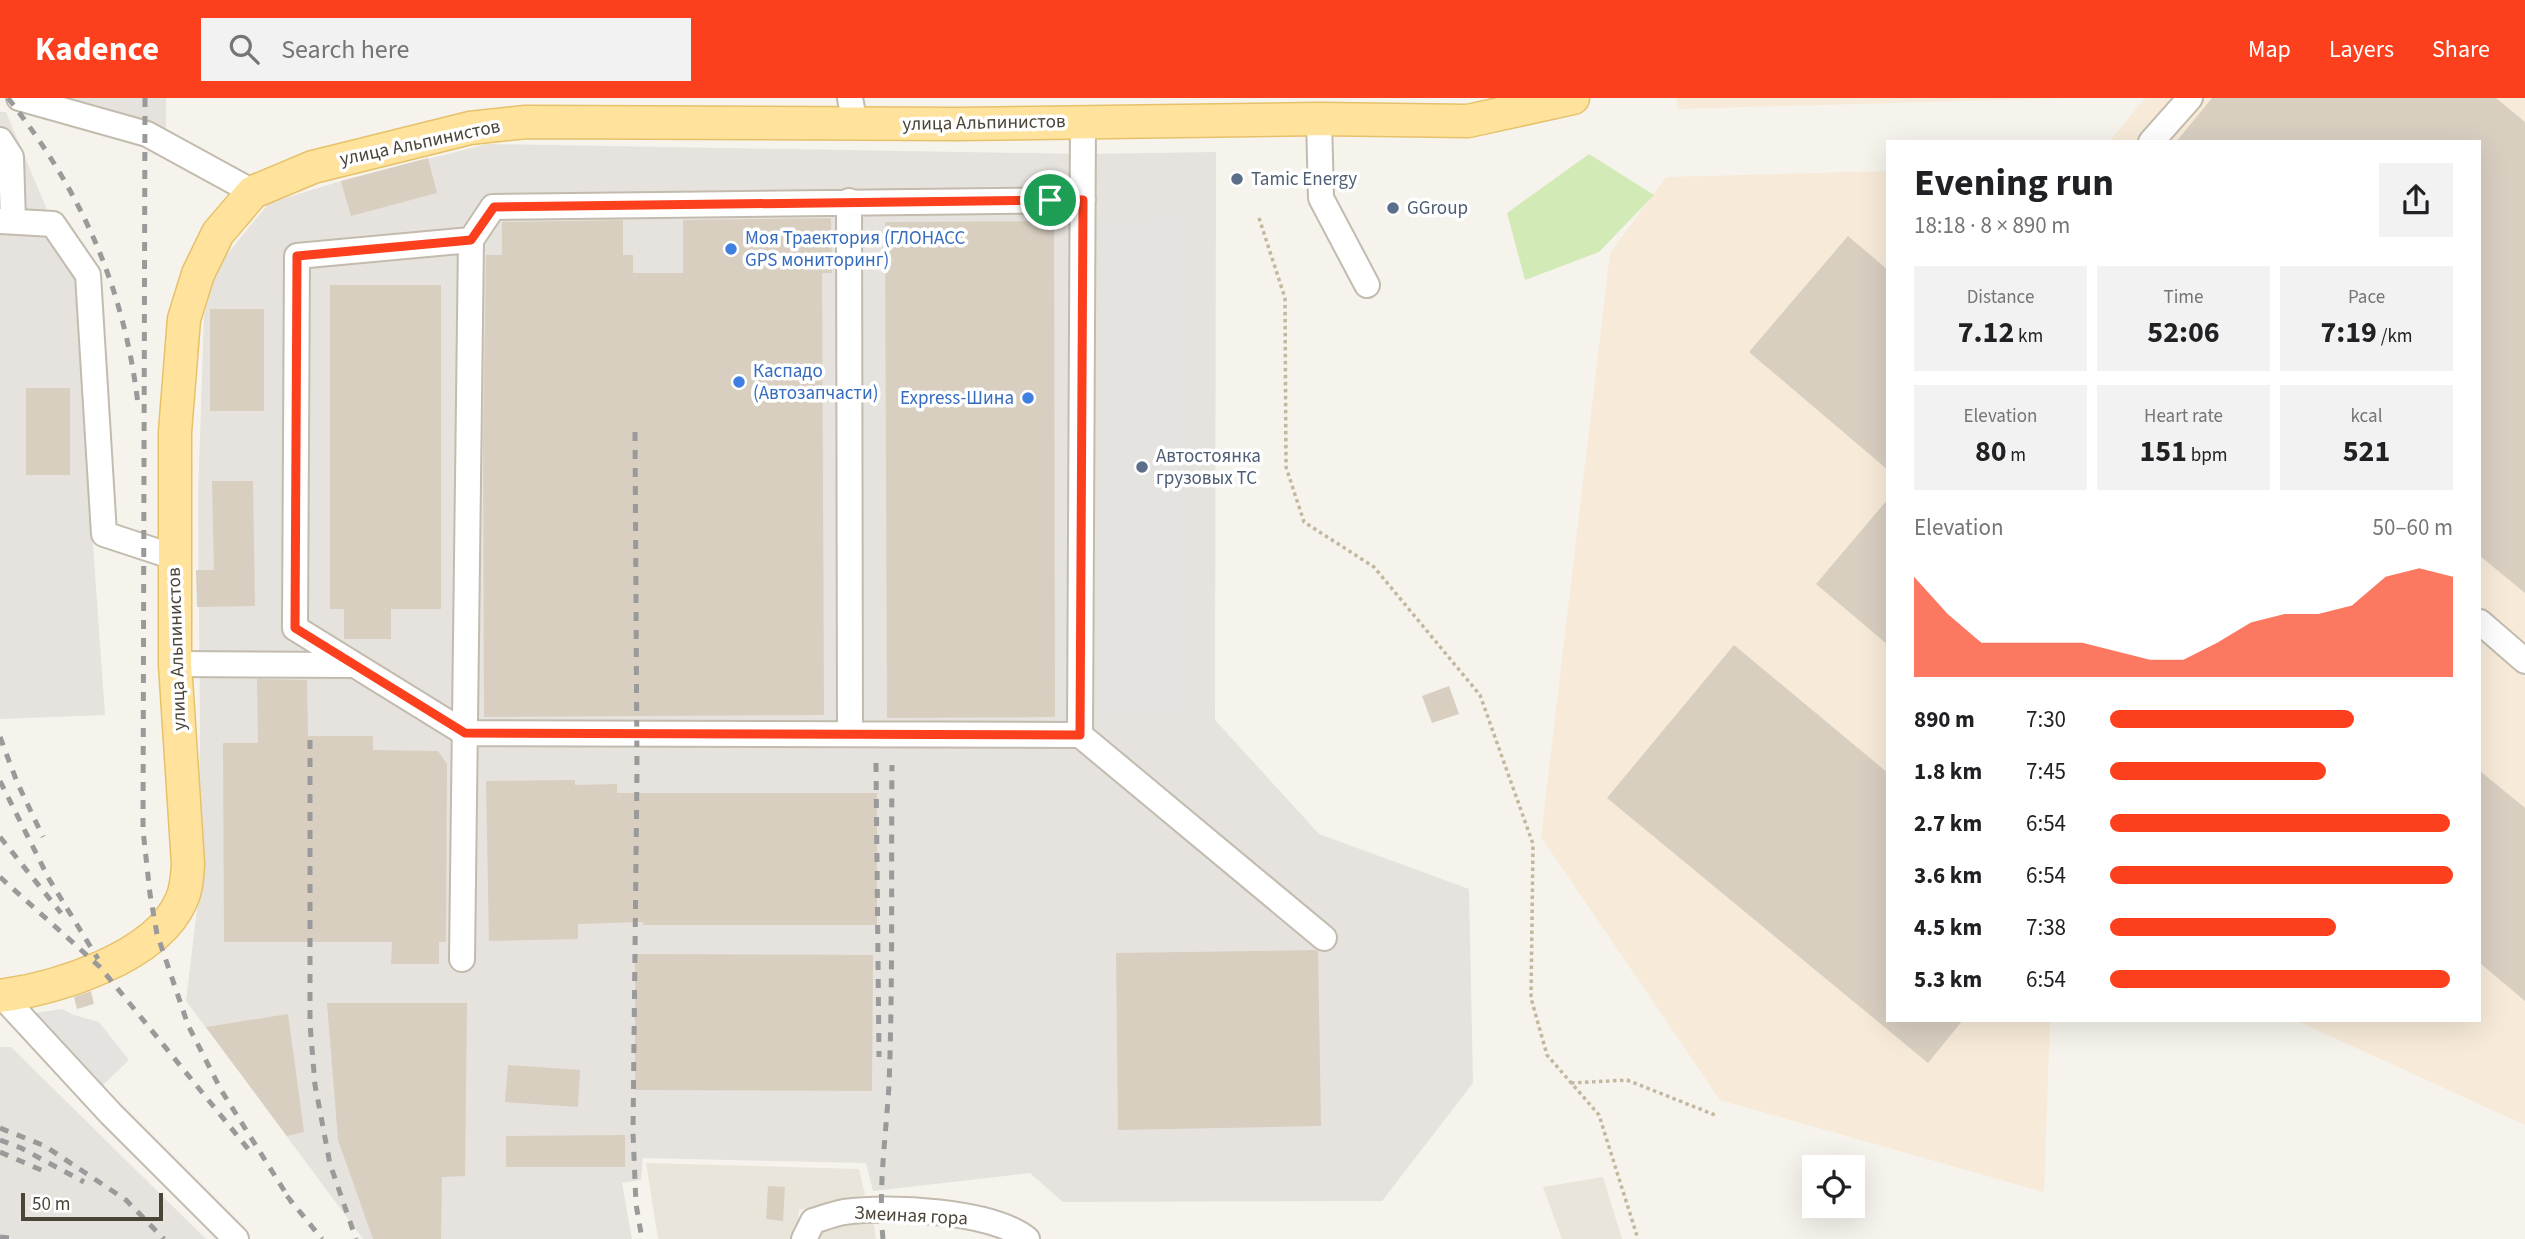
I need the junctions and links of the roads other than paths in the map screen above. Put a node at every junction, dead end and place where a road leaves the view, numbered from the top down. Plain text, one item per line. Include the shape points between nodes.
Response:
1 (19, 98) edge
2 (1187, 98) edge
3 (1573, 98) edge
4 (2190, 98) edge
5 (1082, 110) edge
6 (1140, 110) edge
7 (853, 111) edge
8 (1313, 119) junction
9 (0, 140) edge
10 (2153, 140) edge
11 (253, 192) junction
12 (1083, 200) junction
13 (849, 201) junction
14 (6, 221) edge
15 (471, 240) junction
16 (1367, 285) dead end
17 (174, 557) junction
18 (2481, 623) edge
19 (2525, 661) edge
20 (175, 664) junction
21 (354, 665) junction
22 (465, 733) junction
23 (849, 734) junction
24 (1080, 735) junction
25 (1324, 938) dead end
26 (462, 959) dead end
27 (1, 996) edge
28 (236, 1239) edge
29 (804, 1239) edge
30 (1027, 1239) edge

1 - 11 street via 146,134
2 - 8 main road via 1216,109
3 - 8 main road, улица Альпинистов via 1468,121
4 - 10 street
5 - 6 main road, улица Альпинистов
5 - 7 main road, улица Альпинистов via 957,124
5 - 12 street
6 - 8 main road, улица Альпинистов
7 - 11 main road, улица Альпинистов via 526,122 470,128 313,166
8 - 16 street via 1321,198
9 - 14 street via 11,157
11 - 17 main road, улица Альпинистов via 218,233 184,318 174,432
12 - 13 street
12 - 24 street
13 - 15 street via 494,207
13 - 23 street
14 - 17 street via 53,224 88,275 104,534
15 - 21 street via 297,256 295,628
15 - 22 street
17 - 20 main road, улица Альпинистов
18 - 19 street
20 - 21 street
20 - 27 main road, улица Альпинистов via 188,864 183,899 157,934 134,950 53,985
21 - 22 street
22 - 23 street
22 - 26 street
23 - 24 street
24 - 25 street
27 - 28 street
29 - 30 street, Змеиная гора via 813,1221 843,1212 880,1210 959,1214 1015,1230

